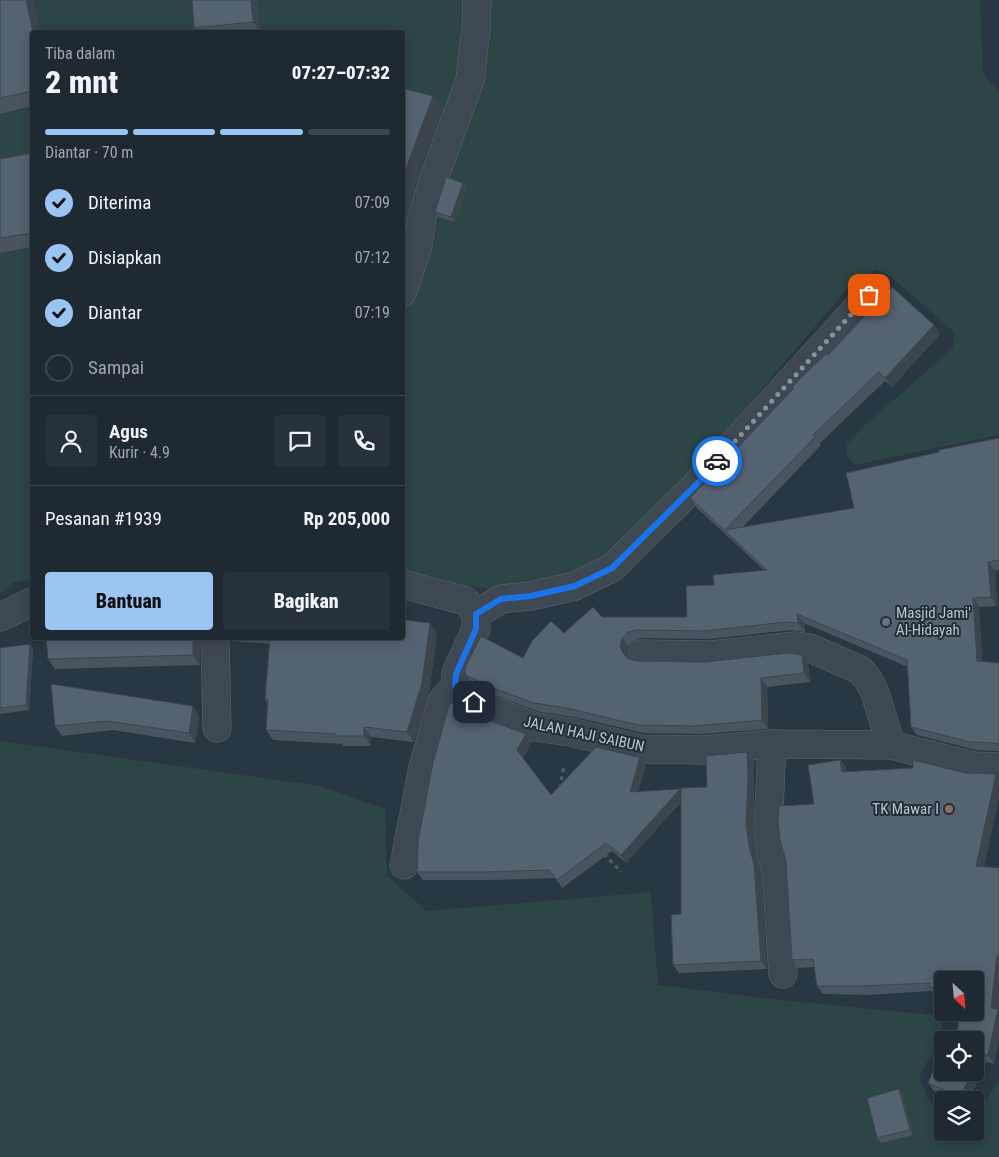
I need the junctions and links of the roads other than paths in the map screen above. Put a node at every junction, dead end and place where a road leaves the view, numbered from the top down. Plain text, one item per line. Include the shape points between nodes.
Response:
1 (477, 0) edge
2 (405, 283) edge
3 (869, 295) dead end
4 (405, 585) edge
5 (30, 603) edge
6 (476, 614) junction
7 (0, 617) edge
8 (214, 640) edge
9 (642, 654) dead end
10 (455, 686) junction
11 (217, 728) dead end
12 (772, 744) junction
13 (891, 745) junction
14 (999, 767) edge
15 (404, 865) dead end
16 (783, 974) dead end

1 - 2 street via 470,80 434,178 422,217 418,246
3 - 6 street via 695,486 612,568 575,586 501,599
4 - 6 street via 466,601
5 - 7 street
6 - 10 street via 476,629 456,674
8 - 11 street
9 - 13 street via 711,655 794,646 810,648 860,670 868,679
10 - 12 street, JALAN HAJI SAIBUN via 462,696 485,708 536,727 642,749 703,750
10 - 15 street via 442,701 423,768
12 - 13 street, JALAN HAJI SAIBUN
12 - 16 street via 768,831 776,870
13 - 14 street, JALAN HAJI SAIBUN via 974,766

